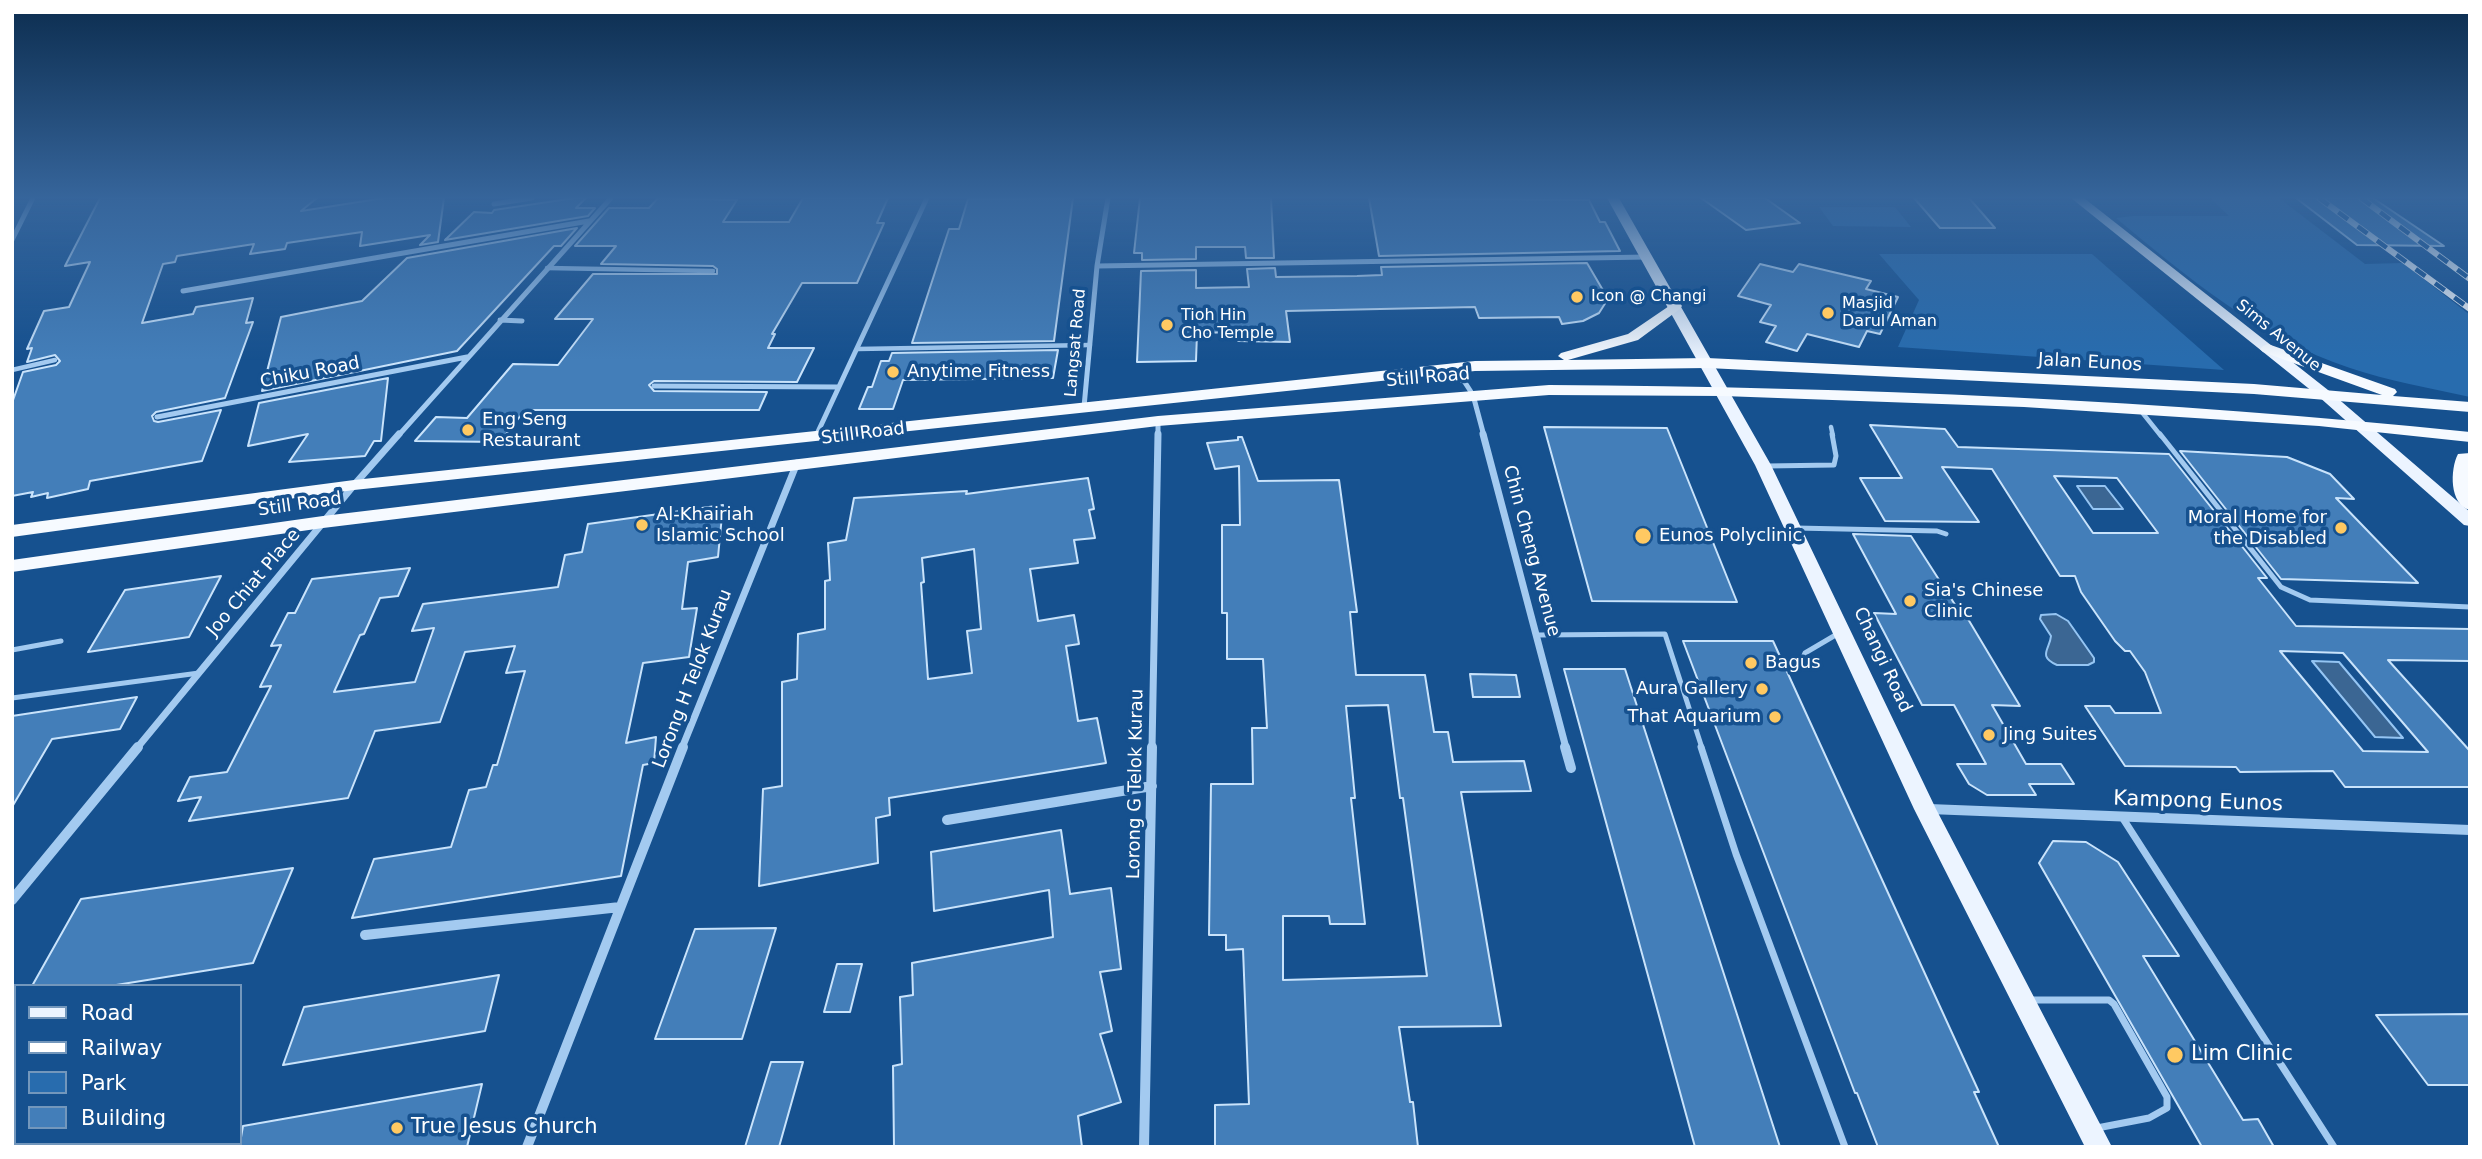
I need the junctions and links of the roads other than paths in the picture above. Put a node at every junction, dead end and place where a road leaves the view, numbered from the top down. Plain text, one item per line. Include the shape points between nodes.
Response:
1 (409, 252) edge
2 (562, 252) edge
3 (902, 252) edge
4 (1099, 252) edge
5 (1644, 252) edge
6 (2145, 252) edge
7 (1647, 257) junction
8 (1097, 266) junction
9 (547, 268) junction
10 (713, 271) dead end
11 (183, 291) dead end
12 (1675, 306) junction
13 (500, 320) junction
14 (522, 321) dead end
15 (1090, 345) junction
16 (857, 349) junction
17 (2268, 349) junction
18 (467, 357) junction
19 (55, 360) dead end
20 (1707, 363) junction
21 (1541, 364) junction
22 (12, 370) edge
23 (1429, 371) junction
24 (1393, 375) junction
25 (654, 386) dead end
26 (839, 387) junction
27 (1723, 391) junction
28 (2323, 394) junction
29 (1474, 395) junction
30 (1410, 401) junction
31 (2429, 402) junction
32 (1084, 407) junction
33 (2470, 407) edge
34 (2138, 408) junction
35 (157, 417) dead end
36 (1158, 421) junction
37 (2356, 424) junction
38 (1830, 428) dead end
39 (816, 436) junction
40 (2470, 437) edge
41 (2470, 457) edge
42 (797, 463) junction
43 (1763, 466) junction
44 (354, 485) junction
45 (2470, 505) edge
46 (2470, 521) edge
47 (323, 522) junction
48 (1795, 528) junction
49 (12, 531) edge
50 (1946, 534) dead end
51 (12, 566) edge
52 (2470, 607) edge
53 (1840, 632) junction
54 (1538, 635) junction
55 (61, 641) dead end
56 (12, 650) edge
57 (1801, 662) dead end
58 (199, 673) junction
59 (12, 698) edge
60 (1572, 768) dead end
61 (1152, 786) junction
62 (1925, 809) junction
63 (2122, 817) junction
64 (947, 820) dead end
65 (2470, 830) edge
66 (12, 900) edge
67 (620, 907) junction
68 (365, 935) dead end
69 (2023, 1000) junction
70 (2095, 1138) edge
71 (527, 1147) edge
72 (1144, 1147) edge
73 (1845, 1147) edge
74 (2334, 1147) edge

1 - 11 street
2 - 9 street, Joo Chiat Place
3 - 16 street
4 - 8 street, Langsat Road
5 - 7 main road, Changi Road
6 - 17 main road, Sims Avenue
7 - 8 street
7 - 12 main road, Changi Road
8 - 15 street, Langsat Road
9 - 10 lane
9 - 13 street, Joo Chiat Place
12 - 20 main road, Changi Road
12 - 21 highway via 1633,337
13 - 14 street
13 - 18 street, Joo Chiat Place
15 - 16 lane
15 - 32 street, Langsat Road
16 - 26 street
17 - 28 main road, Sims Avenue
17 - 31 highway
18 - 35 street, Chiku Road
18 - 44 street, Joo Chiat Place
19 - 22 lane
20 - 21 highway, Still Road
20 - 27 main road, Changi Road
20 - 28 highway, Jalan Eunos
21 - 23 highway, Still Road
23 - 24 highway, Still Road
23 - 29 street via 1464,381
24 - 30 highway via 1416,388
24 - 32 highway, Still Road
25 - 26 street
26 - 39 street
27 - 29 highway, Still Road via 1549,390
27 - 34 highway
27 - 43 main road, Changi Road
28 - 31 highway, Jalan Eunos
28 - 37 main road, Sims Avenue
29 - 30 highway, Still Road
29 - 54 street, Chin Cheng Avenue
30 - 36 highway, Still Road
31 - 33 highway, Jalan Eunos
32 - 39 highway, Still Road
34 - 37 highway
34 - 52 lane via 2281,587 2293,595 2310,600
36 - 42 highway, Still Road
36 - 61 street, Lorong G Telok Kurau
37 - 40 highway
37 - 46 main road, Sims Avenue
38 - 43 lane via 1834,465
39 - 44 highway, Still Road
41 - 45 highway via 2464,458 2459,482
42 - 47 highway, Still Road
42 - 67 street, Lorong H Telok Kurau
43 - 48 main road, Changi Road
44 - 47 street, Joo Chiat Place
44 - 49 highway, Still Road
47 - 51 highway, Still Road
47 - 58 street, Joo Chiat Place
48 - 50 lane via 1937,530
48 - 53 main road, Changi Road
53 - 57 lane via 1805,653
53 - 62 main road, Changi Road
54 - 60 street, Chin Cheng Avenue
54 - 73 lane via 1665,634 1736,854
55 - 56 lane
58 - 59 lane
58 - 66 street, Joo Chiat Place
61 - 64 street
61 - 72 street, Lorong G Telok Kurau
62 - 63 street, Kampong Eunos
62 - 69 main road, Changi Road
63 - 65 street, Kampong Eunos
63 - 74 lane
67 - 68 street
67 - 71 street, Lorong H Telok Kurau
69 - 70 main road, Changi Road
69 - 70 lane via 2109,1000 2167,1097 2167,1108

